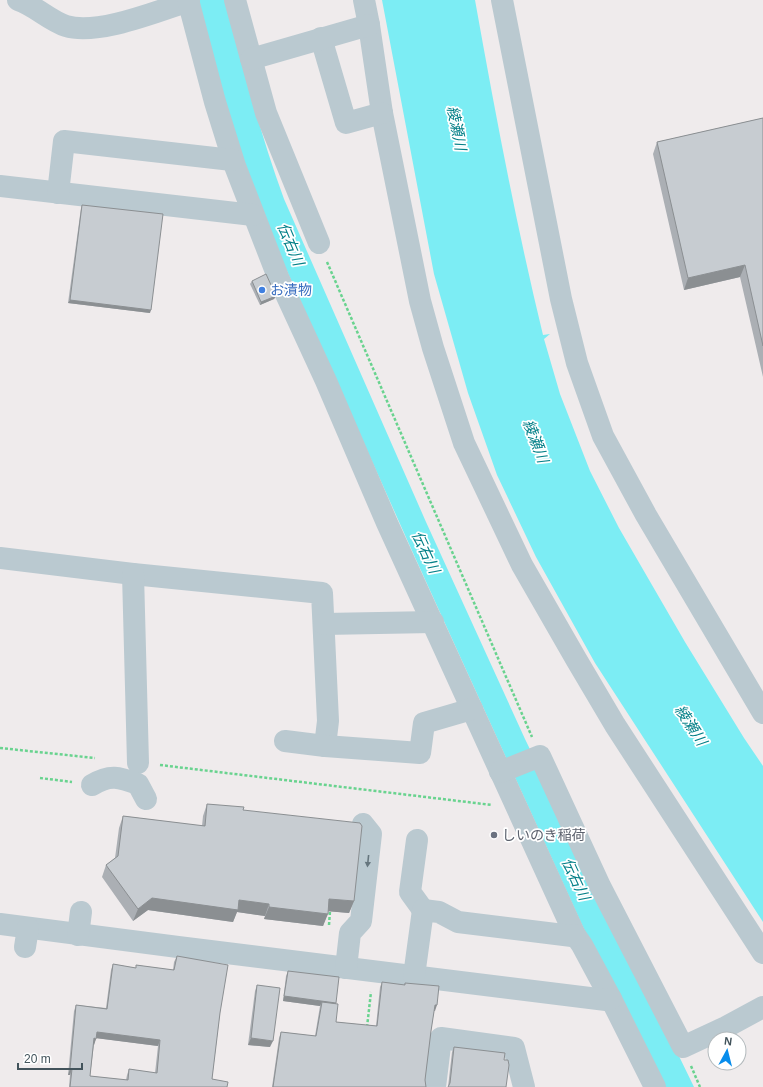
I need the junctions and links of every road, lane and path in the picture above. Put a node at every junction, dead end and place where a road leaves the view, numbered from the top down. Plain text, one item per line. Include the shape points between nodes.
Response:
1 (18, 0) edge
2 (235, 0) edge
3 (364, 0) edge
4 (502, 0) edge
5 (189, 1) edge
6 (369, 25) junction
7 (321, 38) junction
8 (251, 59) junction
9 (382, 113) junction
10 (232, 160) junction
11 (0, 186) edge
12 (58, 193) junction
13 (253, 215) junction
14 (319, 243) joint
15 (0, 558) edge
16 (133, 574) junction
17 (433, 622) junction
18 (324, 624) junction
19 (472, 709) junction
20 (763, 713) edge
21 (285, 741) dead end
22 (325, 746) junction
23 (0, 748) edge
24 (540, 756) junction
25 (100, 758) dead end
26 (138, 763) joint
27 (500, 772) junction
28 (40, 778) dead end
29 (92, 785) joint
30 (146, 799) dead end
31 (516, 807) junction
32 (363, 824) edge
33 (416, 840) dead end
34 (423, 910) junction
35 (81, 912) dead end
36 (0, 924) edge
37 (78, 934) junction
38 (575, 935) junction
39 (763, 953) edge
40 (346, 968) junction
41 (374, 971) junction
42 (414, 976) junction
43 (611, 999) junction
44 (763, 1007) edge
45 (366, 1033) edge
46 (435, 1087) edge
47 (524, 1087) edge
48 (655, 1087) edge

1 - 5 street via 66,26 84,28 102,27
2 - 8 street
3 - 6 street
4 - 20 street via 561,299 578,363 603,436 646,515
5 - 10 street
6 - 7 street
6 - 9 street
7 - 8 street
7 - 9 street via 346,124
8 - 14 street via 266,113
9 - 39 street via 420,301 464,444 522,565 600,698
10 - 12 street via 64,141
10 - 13 street
11 - 12 street
12 - 13 street
13 - 17 street via 278,277
14 - 24 path
15 - 16 street
16 - 18 street via 322,593
16 - 26 street
17 - 18 street
17 - 19 street
18 - 22 street via 328,721
19 - 22 street via 424,723 420,753
19 - 27 street
21 - 22 street
23 - 25 path
24 - 27 street
24 - 44 street via 600,886 683,1047
26 - 31 path
27 - 31 street
28 - 29 path
29 - 30 street via 101,779 120,778 138,784
31 - 38 street
32 -> 40 street via 371,834 361,921 350,933
33 - 34 street via 410,892
34 - 38 street via 439,912 458,922
34 - 42 street
35 - 37 street
36 - 37 street
37 - 40 street
38 - 43 street
40 - 41 street
41 - 42 street
41 - 45 path
42 - 43 street
43 - 48 street
46 - 47 street via 441,1038 514,1048

